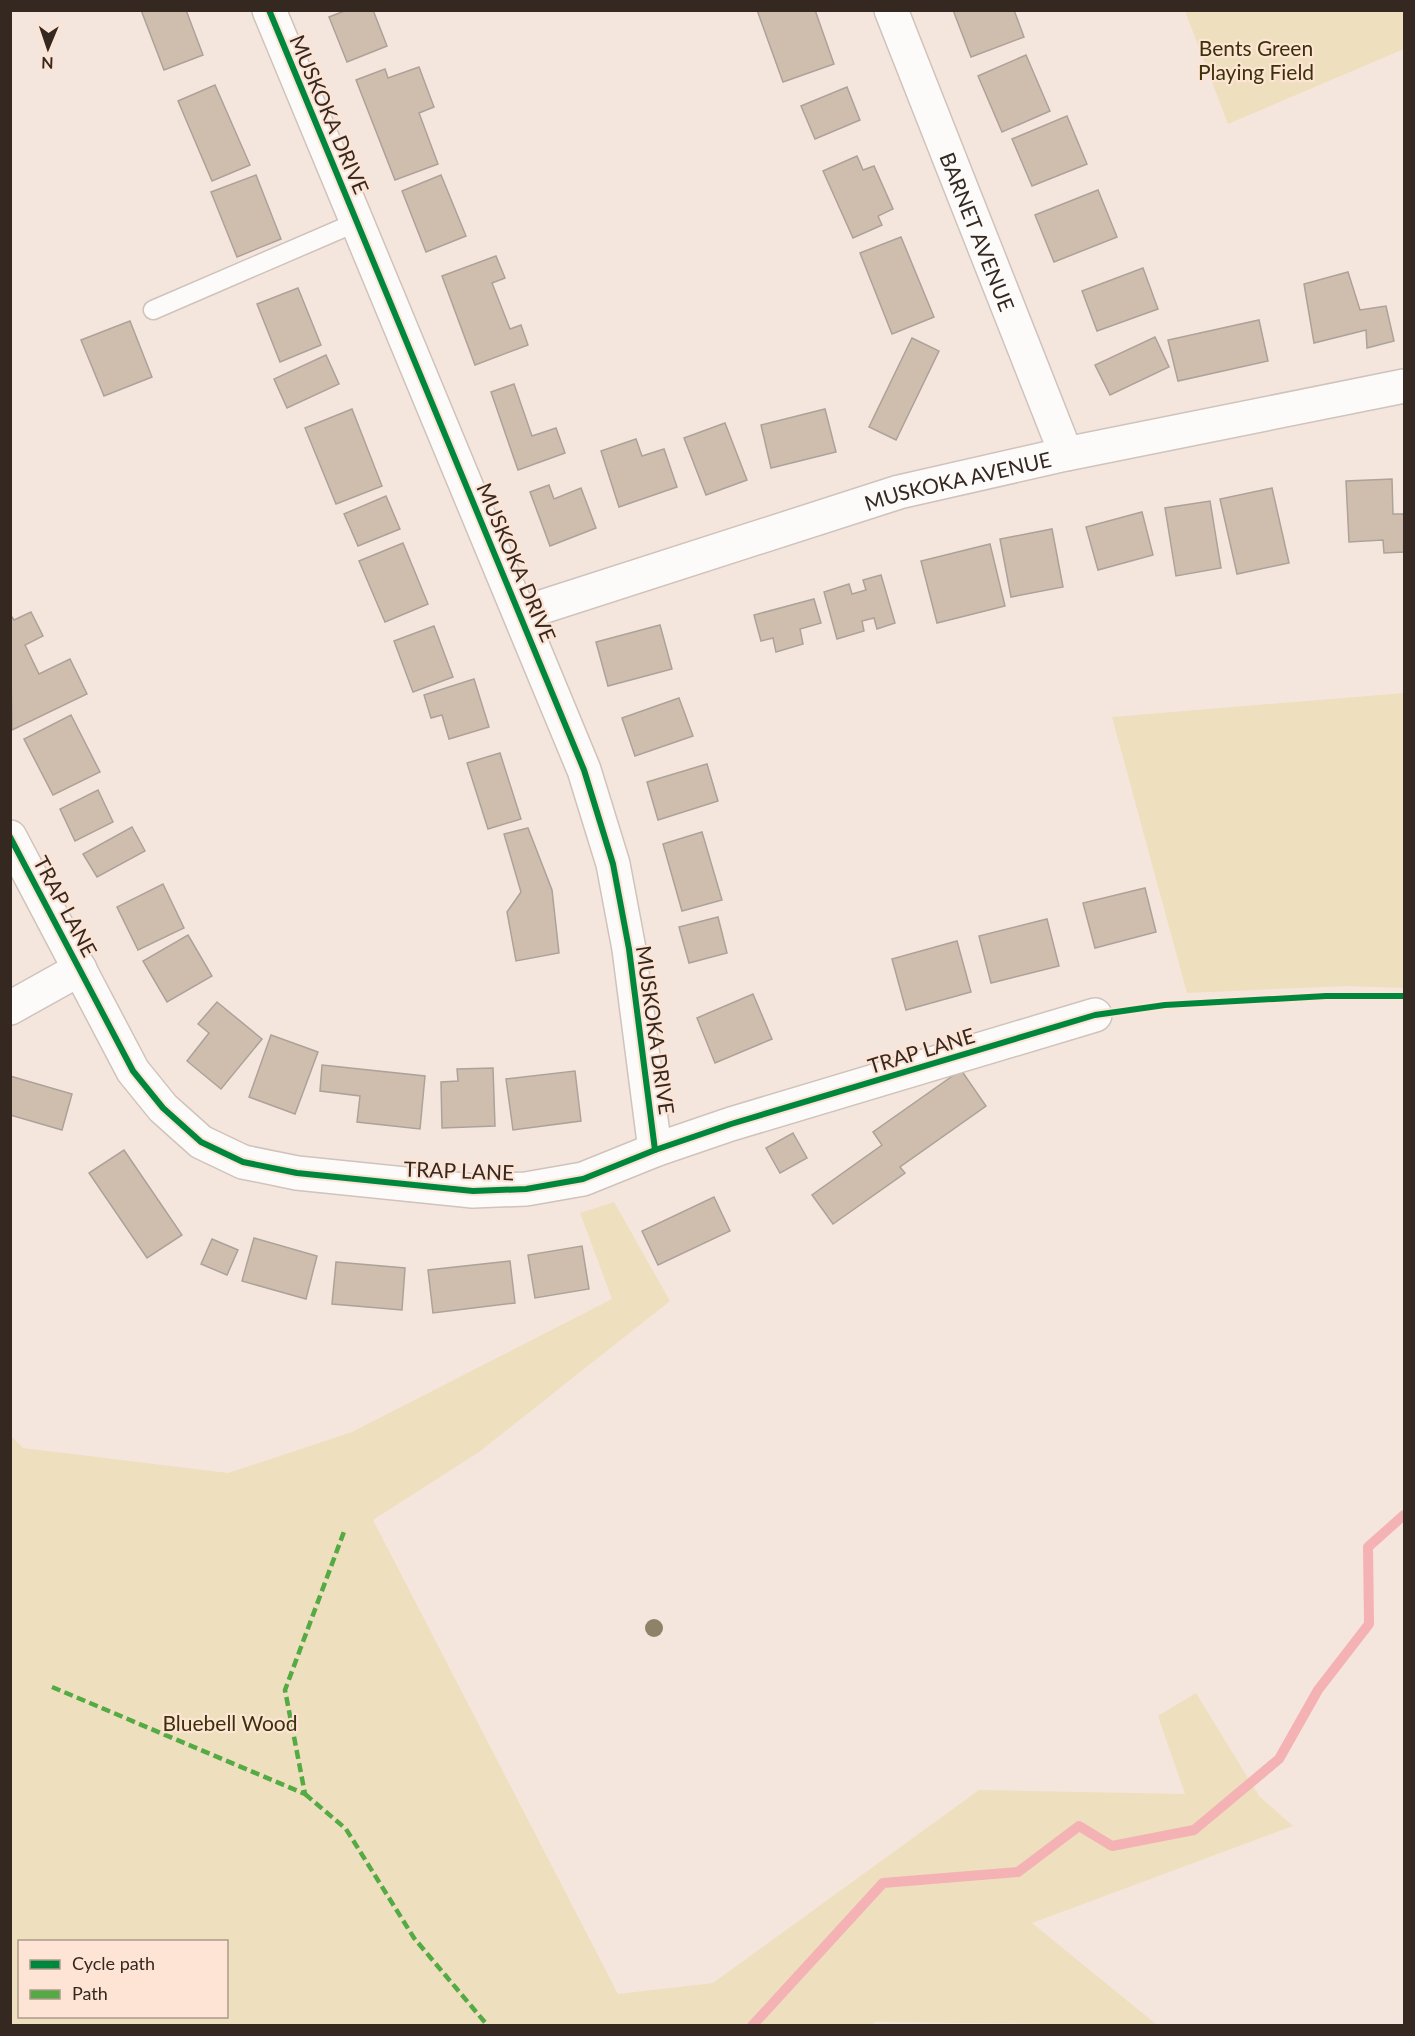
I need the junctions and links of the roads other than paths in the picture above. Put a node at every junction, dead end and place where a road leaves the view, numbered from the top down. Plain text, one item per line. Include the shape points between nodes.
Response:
1 (269, 10) edge
2 (891, 10) edge
3 (357, 222) junction
4 (153, 310) dead end
5 (1404, 386) edge
6 (1066, 454) junction
7 (520, 614) junction
8 (10, 837) edge
9 (80, 969) junction
10 (10, 1008) edge
11 (1095, 1015) dead end
12 (655, 1150) junction

1 - 3 street, MUSKOKA DRIVE
2 - 6 street, BARNET AVENUE
3 - 4 lane
3 - 7 street, MUSKOKA DRIVE
5 - 6 street, MUSKOKA AVENUE
6 - 7 street, MUSKOKA AVENUE via 899,492
7 - 12 street, MUSKOKA DRIVE via 584,770 613,864 629,949
8 - 9 street, TRAP LANE
9 - 10 street
9 - 12 street, TRAP LANE via 133,1071 163,1108 201,1142 243,1162 297,1173 472,1191 526,1189 583,1179
11 - 12 street, TRAP LANE

